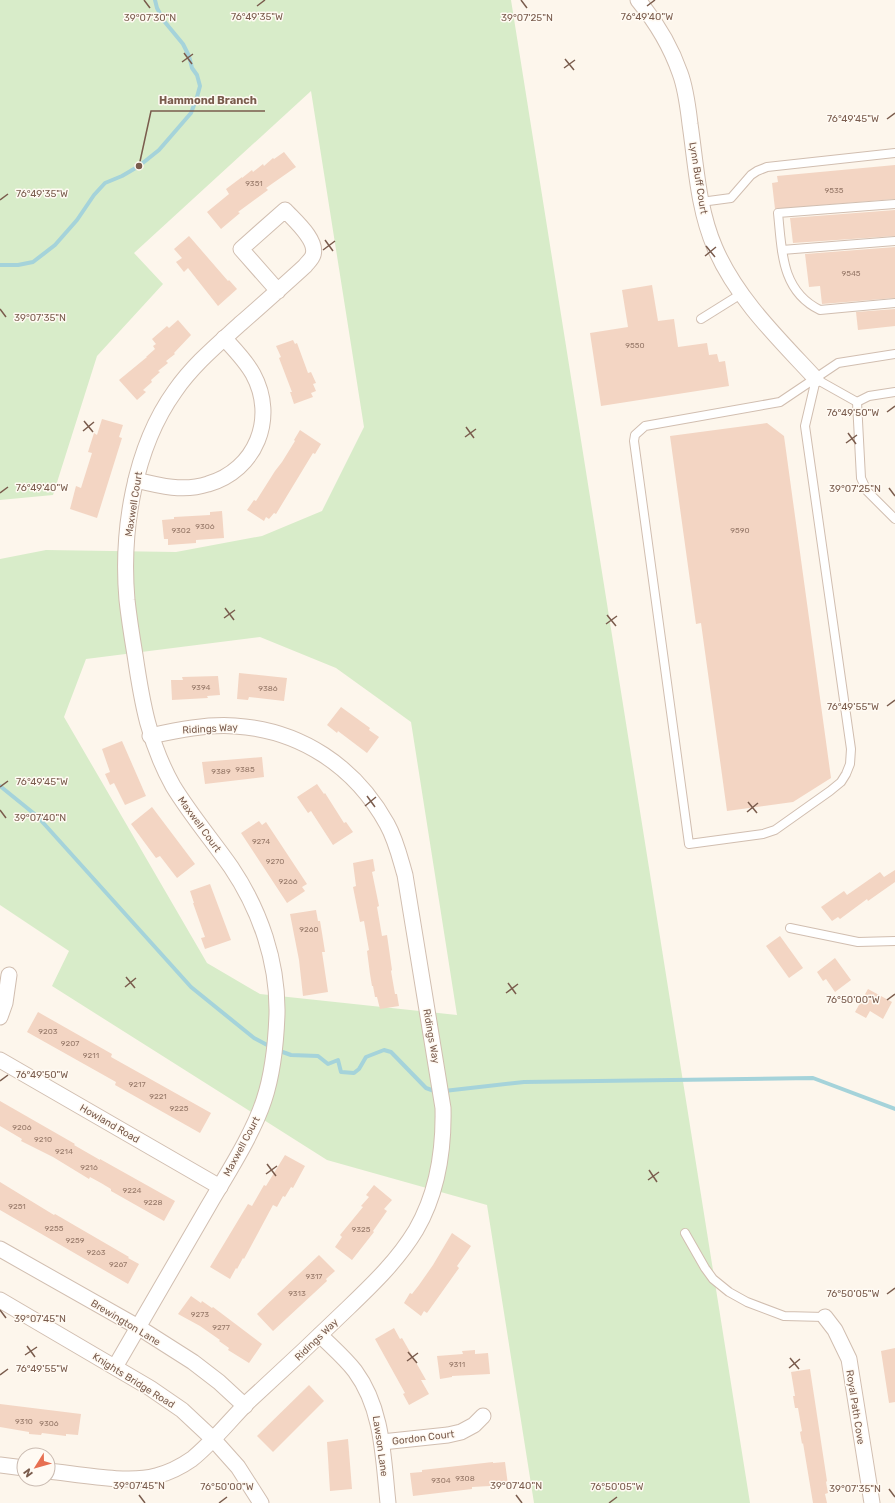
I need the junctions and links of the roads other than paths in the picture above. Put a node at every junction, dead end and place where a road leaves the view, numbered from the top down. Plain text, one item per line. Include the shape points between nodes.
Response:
1 (638, 0) edge
2 (895, 153) edge
3 (701, 202) junction
4 (895, 204) edge
5 (895, 241) edge
6 (782, 250) junction
7 (278, 291) junction
8 (740, 294) junction
9 (895, 303) edge
10 (701, 319) dead end
11 (224, 338) junction
12 (895, 354) edge
13 (816, 379) junction
14 (895, 392) edge
15 (857, 402) junction
16 (136, 480) junction
17 (895, 519) edge
18 (150, 736) junction
19 (790, 928) dead end
20 (895, 941) edge
21 (9, 975) dead end
22 (0, 1017) edge
23 (0, 1060) edge
24 (220, 1186) junction
25 (685, 1233) dead end
26 (0, 1249) edge
27 (0, 1300) edge
28 (825, 1317) joint
29 (138, 1327) junction
30 (320, 1335) junction
31 (115, 1367) junction
32 (245, 1406) junction
33 (483, 1416) dead end
34 (213, 1439) junction
35 (382, 1442) junction
36 (0, 1465) edge
37 (16, 1467) edge
38 (56, 1471) edge
39 (261, 1503) edge
40 (388, 1503) edge
41 (872, 1503) edge

1 - 3 street, Lynn Buff Court via 658,27 680,74 687,102
2 - 3 lane via 767,167 751,176 731,198
3 - 8 street, Lynn Buff Court via 715,248
4 - 6 lane via 778,213
5 - 6 lane
6 - 9 lane via 791,283 801,296 820,310
7 - 7 street, Maxwell Court via 313,255 313,245 309,237 285,210 241,249
7 - 11 street, Maxwell Court
8 - 10 lane
8 - 13 street, Lynn Buff Court
11 - 16 street, Maxwell Court via 190,372 158,416 148,438
11 - 16 street via 253,374 262,396 262,430 254,448 235,471 208,484 171,487
12 - 13 lane via 838,363
13 - 13 lane via 780,402 645,426 635,435 689,844 763,834 775,830 841,782 850,764 851,749 805,426
13 - 15 lane
14 - 15 lane via 869,396
15 - 17 lane via 861,478 867,491
16 - 18 street, Maxwell Court via 128,532 127,600
18 - 24 street, Maxwell Court via 172,783 233,870 251,901 270,953 275,984 275,1042 263,1102
18 - 30 street, Ridings Way via 205,726 234,725 264,729 290,737 336,763 352,778 369,797 387,825 398,849 439,1075 443,1108 441,1156 429,1203 416,1230 382,1275
19 - 20 lane via 858,942
21 - 22 street
23 - 24 street, Howland Road
24 - 29 street, Maxwell Court
25 - 28 lane via 705,1268 729,1292 784,1316
26 - 29 street, Brewington Lane
27 - 31 street, Knights Bridge Road
28 - 41 street, Royal Path Cove via 835,1330 849,1359
29 - 31 street, Maxwell Court
29 - 32 street, Brewington Lane via 193,1362
30 - 32 street, Ridings Way
30 - 35 street, Lawson Lane via 355,1371 376,1413
31 - 34 street, Knights Bridge Road via 182,1410
32 - 34 street, Ridings Way
33 - 35 street, Gordon Court via 461,1432
34 - 38 street, Ridings Way via 191,1459 157,1476 140,1479
34 - 39 street, Knights Bridge Road via 238,1468
35 - 40 street, Lawson Lane
36 - 37 street

